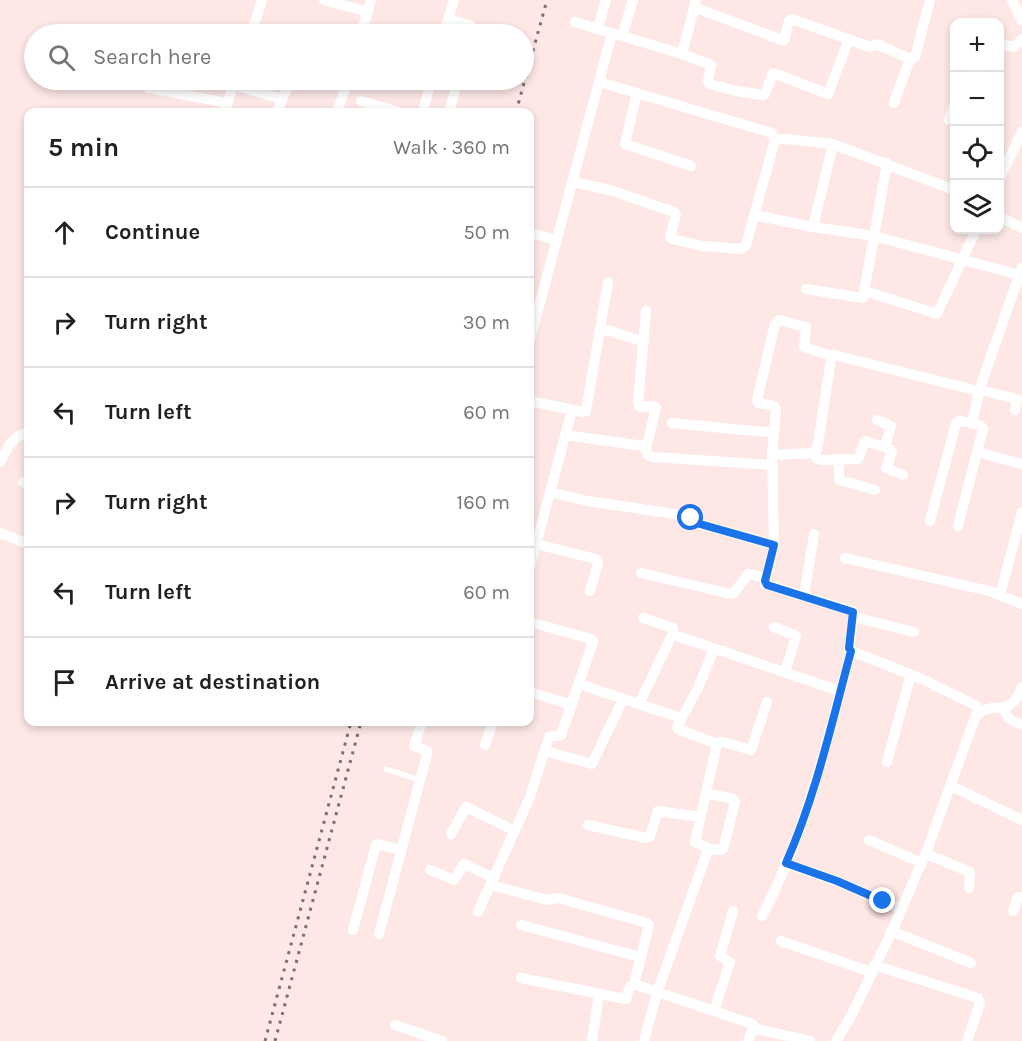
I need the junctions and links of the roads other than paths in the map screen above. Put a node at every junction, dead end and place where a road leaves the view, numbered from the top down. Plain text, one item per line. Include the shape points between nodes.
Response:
1 (262, 0) edge
2 (324, 0) edge
3 (371, 0) edge
4 (454, 0) edge
5 (606, 0) edge
6 (633, 0) edge
7 (930, 0) edge
8 (1012, 0) edge
9 (695, 4) edge
10 (368, 12) junction
11 (448, 20) junction
12 (1022, 21) edge
13 (575, 22) dead end
14 (254, 24) edge
15 (364, 24) edge
16 (447, 24) edge
17 (463, 24) edge
18 (598, 28) junction
19 (617, 34) junction
20 (849, 39) junction
21 (1022, 39) edge
22 (1004, 45) edge
23 (682, 54) junction
24 (910, 59) junction
25 (599, 82) junction
26 (157, 90) edge
27 (232, 90) edge
28 (257, 90) edge
29 (286, 90) edge
30 (345, 90) edge
31 (428, 90) edge
32 (455, 90) edge
33 (638, 93) junction
34 (282, 99) junction
35 (361, 101) dead end
36 (894, 104) dead end
37 (226, 108) edge
38 (279, 108) edge
39 (338, 108) edge
40 (386, 108) edge
41 (424, 108) edge
42 (450, 108) edge
43 (950, 115) edge
44 (948, 120) dead end
45 (1022, 132) edge
46 (775, 140) junction
47 (833, 144) junction
48 (887, 163) junction
49 (691, 166) dead end
50 (1004, 168) edge
51 (573, 182) junction
52 (950, 188) edge
53 (754, 215) junction
54 (1004, 219) edge
55 (813, 227) junction
56 (1022, 228) edge
57 (534, 234) edge
58 (974, 234) edge
59 (874, 236) junction
60 (557, 240) junction
61 (963, 259) junction
62 (1020, 271) edge
63 (608, 282) dead end
64 (806, 289) dead end
65 (864, 291) junction
66 (646, 311) dead end
67 (534, 325) edge
68 (600, 328) junction
69 (644, 341) junction
70 (832, 356) junction
71 (979, 391) junction
72 (534, 402) edge
73 (572, 410) junction
74 (1015, 410) dead end
75 (877, 420) dead end
76 (672, 423) dead end
77 (972, 423) junction
78 (24, 433) edge
79 (774, 433) junction
80 (565, 435) junction
81 (885, 447) junction
82 (646, 448) junction
83 (815, 452) junction
84 (977, 452) junction
85 (839, 459) junction
86 (772, 460) junction
87 (0, 462) edge
88 (1022, 464) edge
89 (903, 475) dead end
90 (875, 490) dead end
91 (550, 492) junction
92 (1022, 512) edge
93 (930, 521) dead end
94 (958, 526) dead end
95 (0, 533) edge
96 (814, 534) dead end
97 (24, 542) edge
98 (536, 544) junction
99 (774, 545) junction
100 (534, 552) edge
101 (845, 558) dead end
102 (641, 573) dead end
103 (766, 578) junction
104 (590, 591) dead end
105 (1000, 595) junction
106 (804, 596) junction
107 (1022, 604) edge
108 (854, 617) junction
109 (643, 618) dead end
110 (534, 623) edge
111 (774, 627) dead end
112 (914, 632) dead end
113 (674, 635) junction
114 (714, 649) junction
115 (851, 651) junction
116 (785, 673) junction
117 (911, 674) junction
118 (579, 684) junction
119 (840, 691) junction
120 (534, 693) edge
121 (1021, 693) edge
122 (623, 699) junction
123 (767, 702) dead end
124 (639, 704) junction
125 (572, 705) junction
126 (1003, 707) junction
127 (981, 711) junction
128 (681, 718) junction
129 (1022, 725) edge
130 (421, 726) edge
131 (491, 726) edge
132 (717, 743) junction
133 (484, 745) dead end
134 (545, 751) junction
135 (887, 762) dead end
136 (386, 769) dead end
137 (420, 780) junction
138 (951, 786) junction
139 (706, 793) junction
140 (700, 817) junction
141 (1022, 820) edge
142 (588, 825) dead end
143 (515, 831) junction
144 (451, 834) dead end
145 (869, 840) dead end
146 (708, 849) junction
147 (401, 850) junction
148 (924, 858) junction
149 (786, 863) junction
150 (430, 870) dead end
151 (492, 881) junction
152 (969, 888) dead end
153 (1022, 897) edge
154 (901, 909) junction
155 (733, 911) dead end
156 (1013, 911) dead end
157 (478, 912) dead end
158 (762, 916) dead end
159 (521, 925) dead end
160 (353, 930) dead end
161 (891, 932) junction
162 (379, 934) dead end
163 (781, 941) dead end
164 (640, 957) junction
165 (972, 963) dead end
166 (872, 969) junction
167 (521, 978) dead end
168 (634, 984) junction
169 (657, 993) junction
170 (599, 994) junction
171 (714, 1011) junction
172 (395, 1025) dead end
173 (757, 1029) junction
174 (442, 1041) edge
175 (592, 1041) edge
176 (644, 1041) edge
177 (748, 1041) edge
178 (810, 1041) edge
179 (836, 1041) edge
180 (967, 1041) edge

1 - 14 street
2 - 10 street
3 - 10 street
4 - 11 street
5 - 18 street
6 - 19 street
7 - 24 street via 915,57
8 - 12 street
9 - 20 street via 782,40 790,19
9 - 23 street
10 - 15 street
11 - 16 street
11 - 17 street
13 - 18 street
18 - 19 street
19 - 23 street
19 - 25 street
20 - 23 street via 828,94 774,73 765,95 709,84 711,66
20 - 24 street via 870,47 877,44
21 - 22 street via 1014,47
24 - 36 street
25 - 33 street
25 - 51 street
26 - 37 street
27 - 37 street
28 - 34 street
29 - 34 street
30 - 39 street
31 - 41 street
32 - 42 street
33 - 46 street via 772,133
33 - 49 street via 625,144
34 - 38 street
35 - 40 street
43 - 44 street
45 - 50 street
46 - 47 street
46 - 53 street
47 - 48 street
47 - 55 street
48 - 52 street
48 - 59 street
51 - 53 street via 674,212 671,238 702,246 736,250 744,247
51 - 60 street
53 - 55 street
54 - 56 street
55 - 59 street
57 - 60 street
58 - 61 street
59 - 61 street
59 - 65 street
60 - 67 street
61 - 62 street
61 - 65 street via 937,314
62 - 71 street
63 - 68 street
64 - 65 street via 860,300
66 - 69 street
68 - 69 street
68 - 73 street via 586,411
69 - 82 street via 638,404 656,408
70 - 71 street
70 - 79 street via 804,348 806,327 777,321 757,400 776,407
70 - 83 street
71 - 74 street via 1017,399
71 - 77 street
72 - 73 street
73 - 80 street
75 - 81 street via 891,426
76 - 79 street
77 - 84 street via 983,429
77 - 93 street via 956,423
78 - 87 street via 13,439
79 - 86 street
80 - 82 street
80 - 91 street
81 - 85 street via 865,441 859,458
81 - 89 street via 892,452 886,468
82 - 86 street via 653,457
83 - 85 street via 818,460
83 - 86 street
84 - 88 street
84 - 94 street
85 - 90 street via 838,480
86 - 99 street
91 - 98 street
91 - 99 street via 688,516 700,524
92 - 105 street
95 - 97 street
96 - 106 street
98 - 100 street
98 - 104 street via 596,559
99 - 103 street
101 - 105 street
102 - 103 street via 731,594 748,574
103 - 106 street via 767,585
105 - 107 street
106 - 108 street via 852,611
108 - 112 street
108 - 115 street
109 - 113 street via 673,628
110 - 118 street via 592,639
111 - 116 street via 796,636
113 - 114 street
113 - 124 street
114 - 116 street
114 - 128 street
115 - 117 street
115 - 119 street
116 - 119 street
117 - 127 street
117 - 135 street
118 - 122 street
118 - 125 street
119 - 149 street via 804,821
120 - 125 street
121 - 126 street via 1014,703
122 - 124 street
122 - 134 street via 592,764
123 - 132 street via 751,750
124 - 128 street
125 - 134 street via 561,735 549,737
126 - 127 street
126 - 129 street via 1009,719
127 - 138 street via 976,715
128 - 132 street via 678,729
130 - 137 street via 414,744 428,752
131 - 133 street
132 - 139 street
134 - 143 street
136 - 137 lane
137 - 147 street
138 - 141 street
138 - 148 street
139 - 140 street
139 - 146 street via 735,802 723,849
140 - 142 street via 658,811 646,838
140 - 146 street via 695,843
143 - 144 street via 466,807
143 - 151 street
145 - 148 street
146 - 169 street
147 - 160 street via 376,846
147 - 162 street
148 - 152 street via 970,872
148 - 154 street
149 - 154 street
149 - 158 street
150 - 151 street via 454,880 464,864
151 - 157 street
151 - 164 street via 547,900 558,898 647,923
153 - 156 street via 1018,897
154 - 161 street
155 - 171 street via 720,956 730,962
159 - 164 street
161 - 165 street
161 - 166 street
163 - 166 street
164 - 168 street
166 - 179 street
166 - 180 street via 978,998 980,1003
167 - 170 street
168 - 169 street
168 - 170 street via 626,999
169 - 171 street
169 - 176 street
170 - 175 street
171 - 173 street
172 - 174 street
173 - 177 street
173 - 178 street

